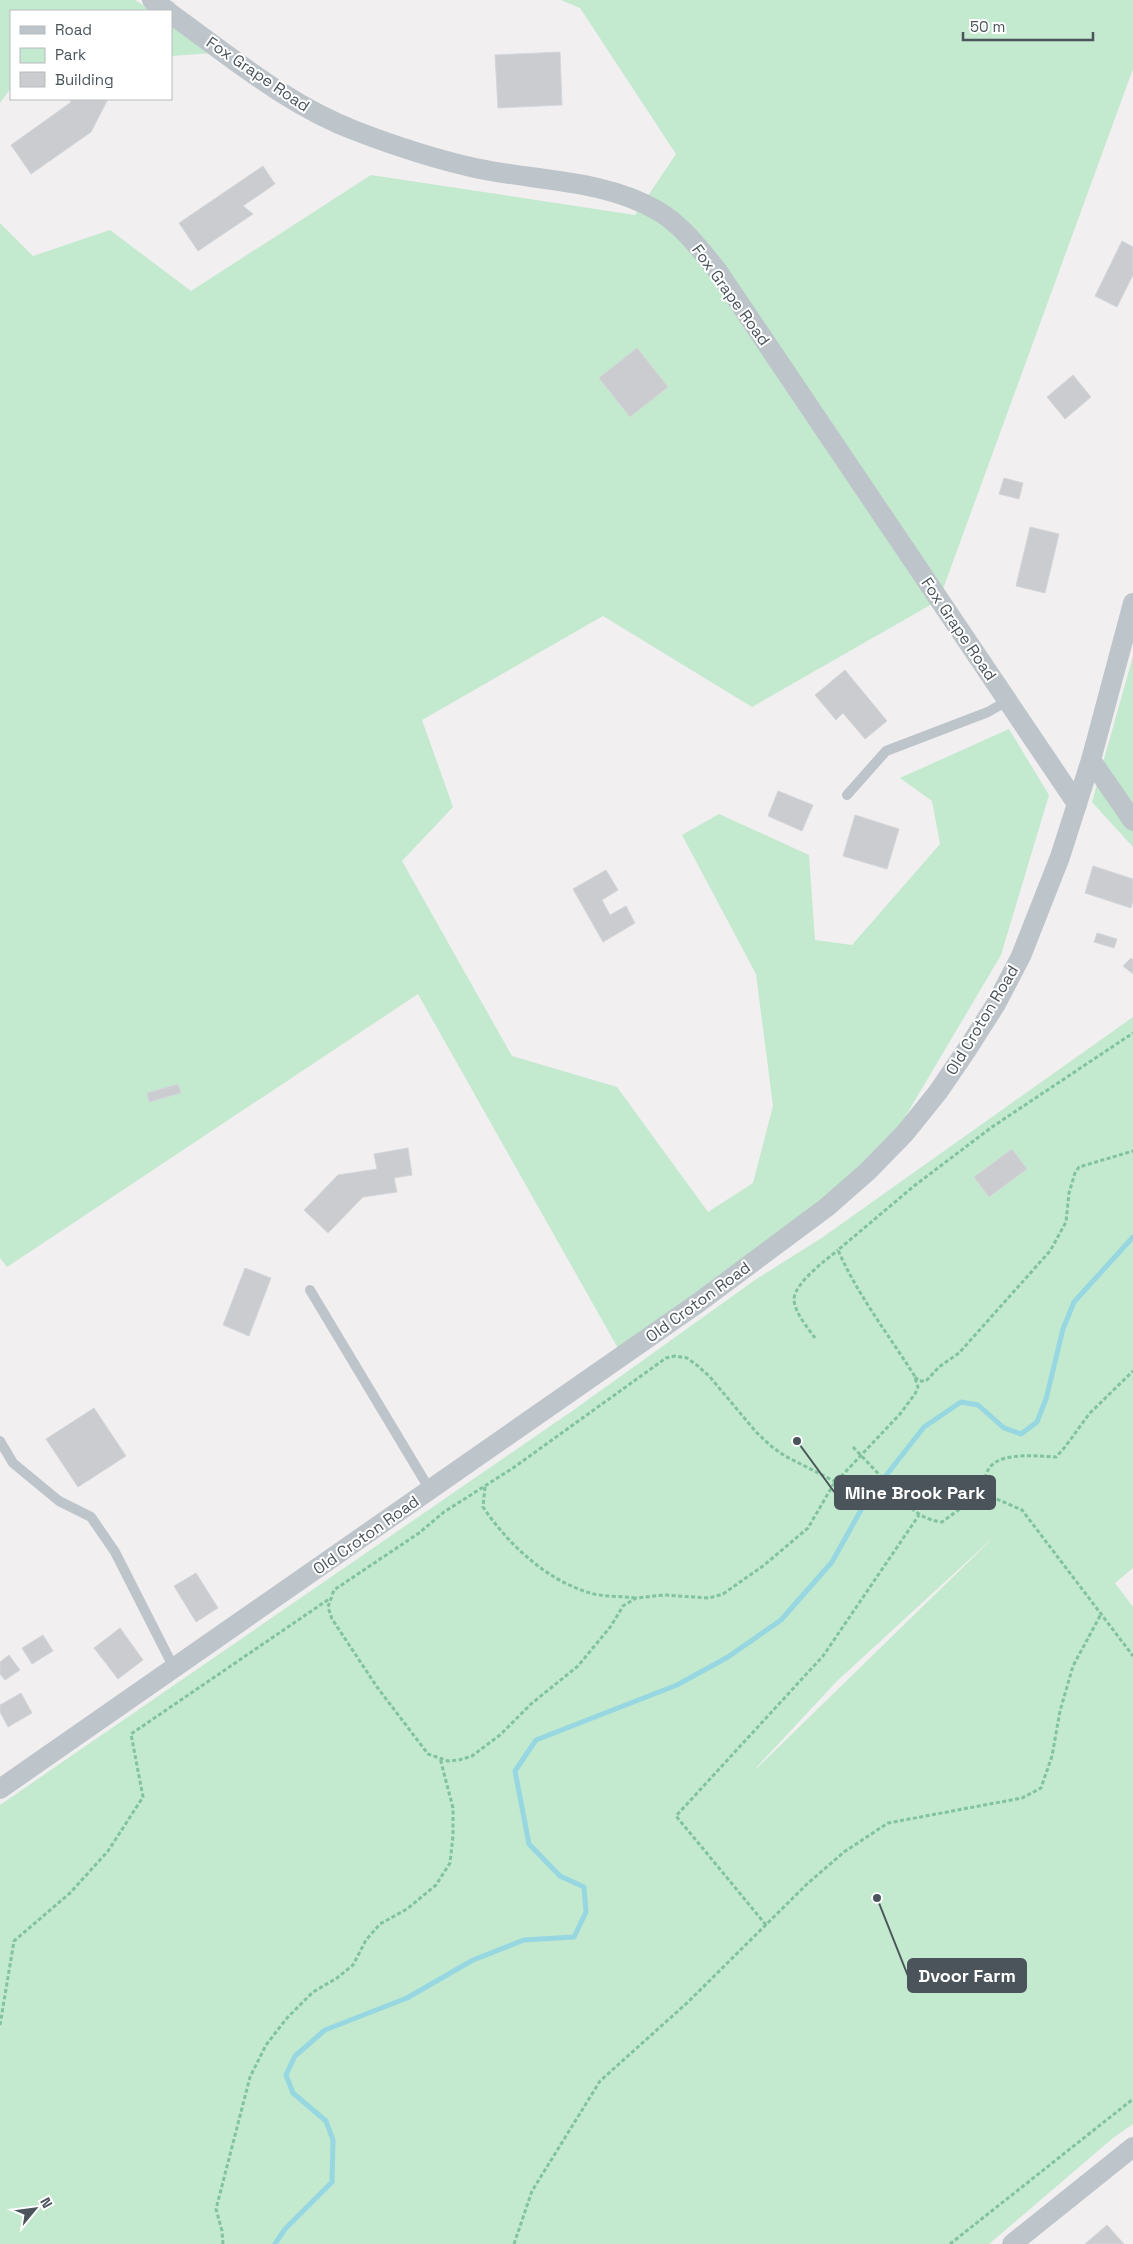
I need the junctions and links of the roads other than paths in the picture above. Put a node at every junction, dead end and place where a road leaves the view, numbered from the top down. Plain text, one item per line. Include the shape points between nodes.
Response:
1 (152, 0) edge
2 (167, 10) edge
3 (172, 15) edge
4 (1133, 603) edge
5 (1007, 701) junction
6 (1090, 760) junction
7 (847, 795) dead end
8 (1077, 804) junction
9 (1133, 821) edge
10 (310, 1290) dead end
11 (0, 1441) edge
12 (430, 1490) junction
13 (174, 1668) junction
14 (0, 1789) edge
15 (1133, 2147) edge
16 (1012, 2244) edge

1 - 2 street
3 - 5 street, Fox Grape Road via 267,84 353,130 476,168 586,186 614,194 659,212 678,226 717,270
4 - 6 street, Old Croton Road
5 - 7 lane via 988,712 886,751
5 - 8 street, Fox Grape Road
6 - 8 street, Old Croton Road
6 - 9 street
8 - 12 street, Old Croton Road via 1021,956 1000,996 938,1092 904,1133 861,1177 784,1240
10 - 12 lane
11 - 13 lane via 14,1463 59,1501 91,1517 115,1552
12 - 13 street, Old Croton Road
13 - 14 street, Old Croton Road
15 - 16 street

